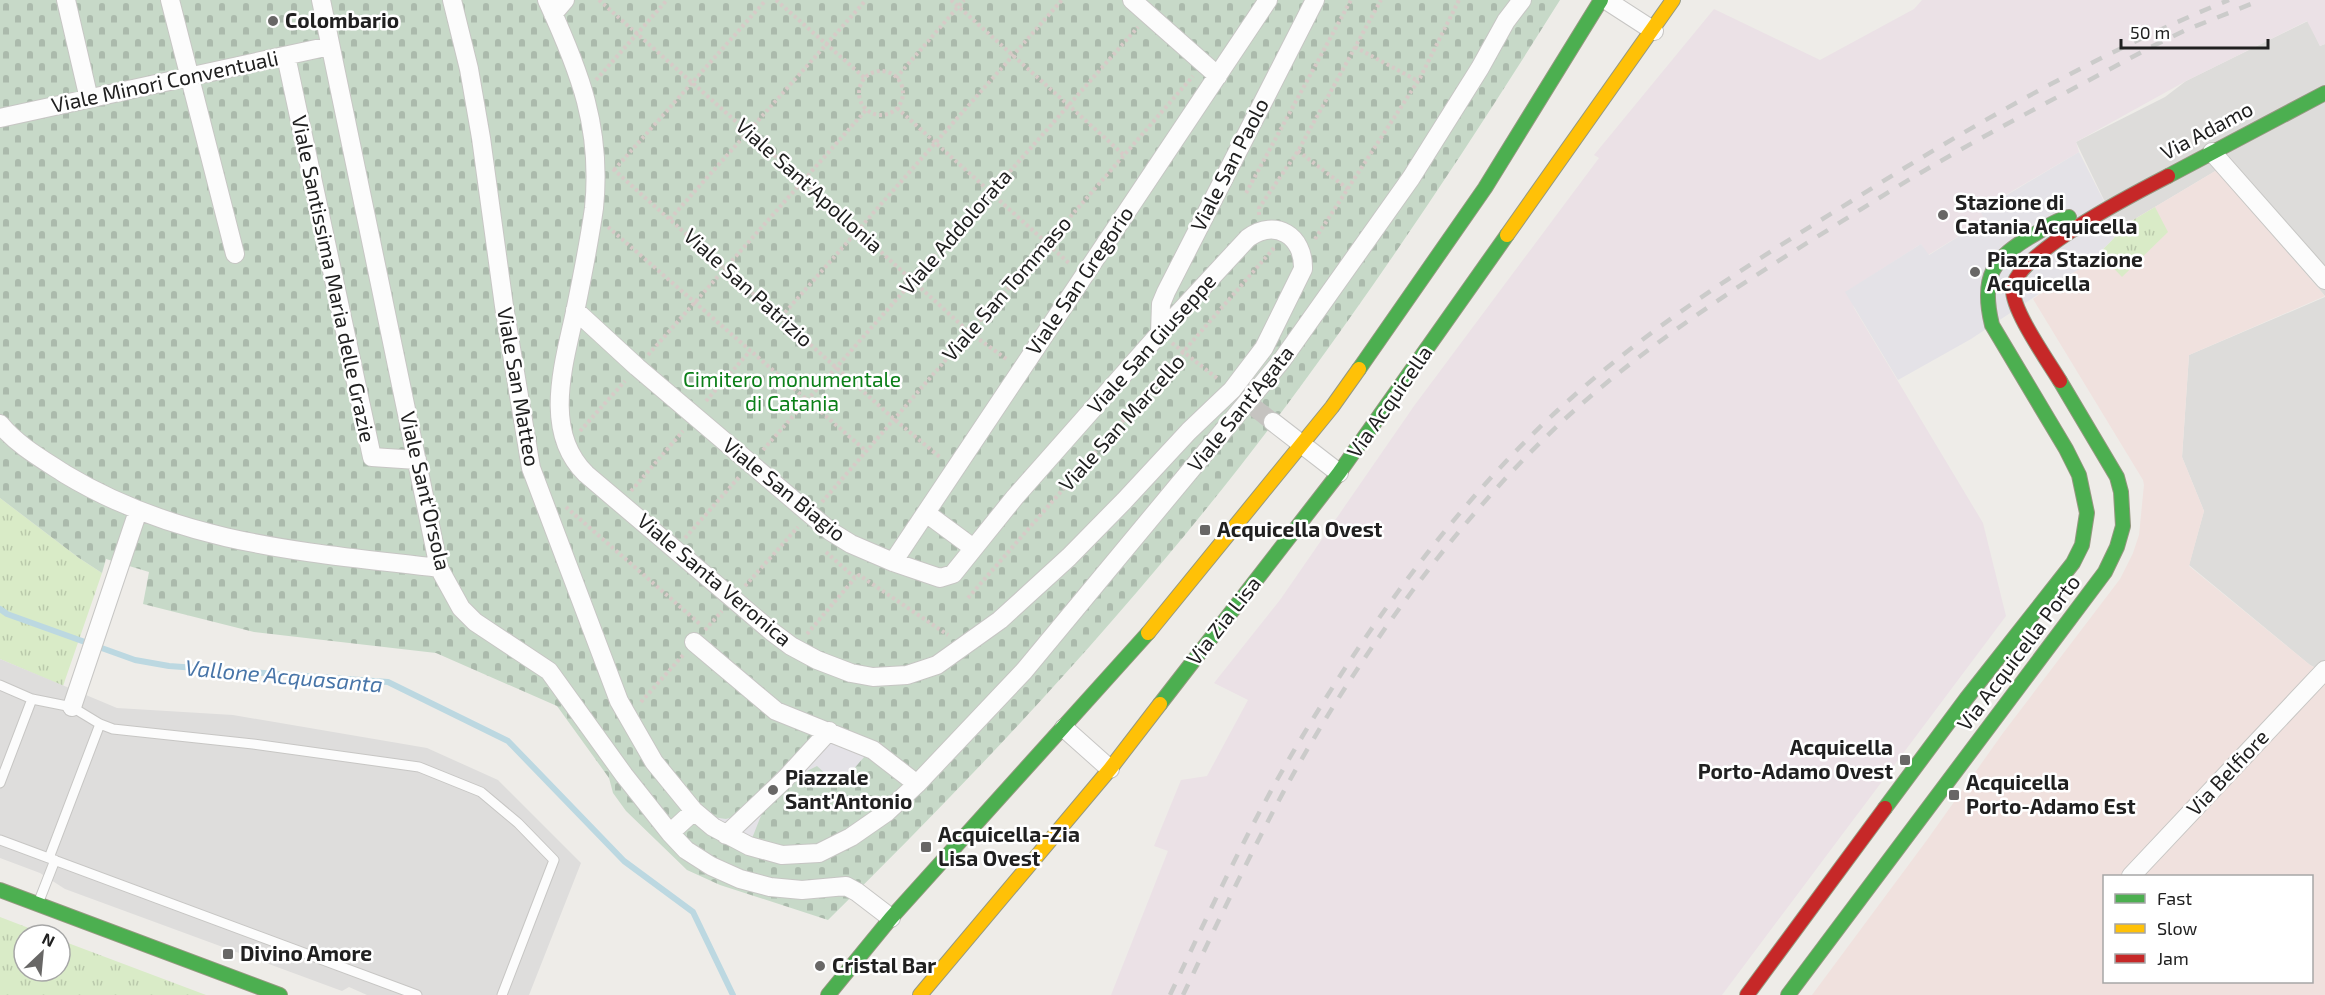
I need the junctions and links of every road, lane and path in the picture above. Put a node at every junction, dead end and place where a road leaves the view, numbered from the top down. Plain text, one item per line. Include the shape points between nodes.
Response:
1 (66, 0) edge
2 (170, 0) edge
3 (321, 0) edge
4 (452, 0) edge
5 (565, 0) edge
6 (599, 0) edge
7 (668, 0) edge
8 (766, 0) edge
9 (776, 0) edge
10 (866, 0) edge
11 (951, 0) edge
12 (964, 0) edge
13 (1062, 0) edge
14 (1132, 0) edge
15 (1268, 0) edge
16 (1315, 0) edge
17 (1351, 0) edge
18 (1381, 0) edge
19 (1460, 0) edge
20 (1510, 0) edge
21 (1522, 0) edge
22 (1604, 0) edge
23 (1673, 0) edge
24 (958, 6) junction
25 (550, 7) edge
26 (1149, 15) junction
27 (1506, 21) junction
28 (1654, 31) junction
29 (638, 34) junction
30 (827, 44) junction
31 (330, 46) junction
32 (1355, 47) junction
33 (1013, 55) junction
34 (286, 56) junction
35 (1211, 70) junction
36 (189, 77) junction
37 (896, 78) junction
38 (866, 79) junction
39 (1418, 81) junction
40 (692, 83) junction
41 (582, 86) junction
42 (2325, 93) edge
43 (89, 99) junction
44 (1068, 105) junction
45 (897, 108) junction
46 (867, 109) junction
47 (0, 118) edge
48 (748, 132) junction
49 (935, 142) junction
50 (1298, 151) junction
51 (2212, 152) junction
52 (596, 154) junction
53 (1124, 155) junction
54 (614, 170) junction
55 (803, 181) junction
56 (1348, 189) junction
57 (991, 192) junction
58 (1246, 193) dead end
59 (2108, 207) junction
60 (593, 214) junction
61 (670, 219) junction
62 (858, 230) junction
63 (1257, 231) junction
64 (1047, 243) junction
65 (1275, 248) dead end
66 (235, 254) dead end
67 (1304, 258) junction
68 (726, 267) junction
69 (1084, 276) junction
70 (914, 280) junction
71 (2325, 280) edge
72 (695, 302) junction
73 (575, 310) junction
74 (781, 317) junction
75 (969, 332) junction
76 (1160, 333) junction
77 (750, 350) junction
78 (1184, 353) junction
79 (637, 367) junction
80 (836, 367) junction
81 (1021, 369) junction
82 (624, 382) dead end
83 (1232, 390) junction
84 (807, 400) junction
85 (1251, 405) junction
86 (694, 416) junction
87 (894, 419) junction
88 (1273, 422) tunnel mouth
89 (0, 424) edge
90 (683, 431) dead end
91 (1301, 444) junction
92 (566, 446) junction
93 (866, 451) junction
94 (417, 460) junction
95 (956, 469) junction
96 (745, 471) junction
97 (1339, 473) junction
98 (620, 502) junction
99 (563, 505) dead end
100 (138, 511) junction
101 (926, 513) junction
102 (804, 521) junction
103 (972, 548) junction
104 (675, 549) junction
105 (893, 562) junction
106 (440, 568) junction
107 (855, 578) dead end
108 (968, 598) dead end
109 (732, 599) junction
110 (711, 624) dead end
111 (700, 636) junction
112 (795, 648) junction
113 (2325, 670) edge
114 (0, 685) edge
115 (32, 699) junction
116 (72, 707) junction
117 (628, 716) junction
118 (100, 724) junction
119 (1064, 728) junction
120 (829, 731) junction
121 (1110, 769) junction
122 (0, 783) edge
123 (917, 784) junction
124 (694, 811) junction
125 (670, 833) junction
126 (726, 835) junction
127 (0, 840) edge
128 (1855, 847) junction
129 (52, 859) junction
130 (1884, 869) junction
131 (2132, 875) edge
132 (0, 890) edge
133 (38, 904) junction
134 (891, 918) junction
135 (280, 995) edge
136 (417, 995) edge
137 (502, 995) edge
138 (828, 995) edge
139 (920, 995) edge
140 (1747, 995) edge
141 (1788, 995) edge

1 - 43 street
2 - 36 street
3 - 31 street, Viale Sant'Orsola
4 - 117 street, Viale San Matteo via 481,138 531,468
5 - 25 street
6 - 29 path, Viale Sant'Apollonia
7 - 29 path
8 - 40 path
9 - 30 path
10 - 30 path
11 - 24 path
12 - 24 path
13 - 33 path
14 - 26 street
15 - 35 street, Viale San Gregorio
16 - 76 street, Viale San Paolo via 1166,292 1161,304
17 - 58 path
18 - 32 path
19 - 39 path
20 - 27 street
21 - 27 street, Viale Sant'Agata
22 - 28 street
22 - 91 main road via 1485,188 1332,407
23 - 28 main road, Via Acquicella
24 - 33 path
24 - 37 path
25 - 41 street, Viale Santa Veronica
26 - 35 street
26 - 44 path, Viale Addolorata
27 - 85 street, Viale Sant'Agata via 1411,178
28 - 97 main road, Via Acquicella
29 - 40 path, Viale Sant'Apollonia
29 - 41 path via 598,79
30 - 38 path
30 - 48 path
31 - 34 street, Viale Minori Conventuali
31 - 94 street, Viale Sant'Orsola
32 - 39 path
32 - 50 path
33 - 44 path
33 - 49 path
34 - 36 street, Viale Minori Conventuali
34 - 94 street, Viale Santissima Maria delle Grazie via 372,458
35 - 53 path, Viale San Tommaso
35 - 69 street, Viale San Gregorio
36 - 43 street, Viale Minori Conventuali
36 - 66 street
37 - 38 path via 888,72 870,73
37 - 45 path via 902,83 903,100
38 - 46 path via 859,86 861,104
39 - 56 path
40 - 48 path, Viale Sant'Apollonia
40 - 54 path
41 - 52 street, Viale Santa Veronica via 591,114
42 - 51 main road, Via Adamo
43 - 47 street, Viale Minori Conventuali
44 - 53 path
44 - 57 path, Viale Addolorata
45 - 46 path via 892,114 874,115
45 - 49 path
46 - 55 path
48 - 55 path, Viale Sant'Apollonia
48 - 61 path
49 - 57 path
49 - 62 path
50 - 56 path
50 - 63 path via 1259,208
51 - 59 main road, Via Adamo
51 - 71 street
52 - 54 path, Viale San Patrizio
52 - 60 street, Viale Santa Veronica
53 - 64 path, Viale San Tommaso
54 - 61 path, Viale San Patrizio
55 - 62 path, Viale Sant'Apollonia
55 - 68 path
56 - 67 path
57 - 64 path
57 - 70 path, Viale Addolorata
59 - 128 main road, Via Acquicella Porto via 2061,219 2003,255 1990,277 1985,307 2079,475 2087,513 2082,545 2073,563
59 - 130 main road, Via Acquicella Porto via 2033,258 2013,287 2017,309 2116,477 2125,522 2118,547 2105,572
60 - 72 path
60 - 73 street, Viale Santa Veronica
61 - 68 path, Viale San Patrizio
62 - 70 path, Viale Sant'Apollonia
62 - 74 path
63 - 67 street via 1286,233 1295,240
63 - 76 street, Viale San Giuseppe
64 - 69 path
64 - 75 path, Viale San Tommaso
65 - 78 path, Viale San Marcello
67 - 83 street via 1303,269 1264,348
68 - 72 path
68 - 74 path, Viale San Patrizio
69 - 81 street, Viale San Gregorio
70 - 75 path, Viale Sant'Apollonia
70 - 80 path, Viale Addolorata
72 - 77 path
72 - 79 path
73 - 79 street, Viale San Biagio
73 - 92 street, Viale Santa Veronica via 560,394
74 - 80 path, Viale San Patrizio
75 - 81 path, Viale Sant'Apollonia
75 - 87 path, Viale San Tommaso
76 - 78 path
76 - 103 street, Viale San Giuseppe
77 - 84 path
77 - 86 path
78 - 83 path
78 - 108 path, Viale San Marcello
79 - 86 street, Viale San Biagio
80 - 84 path, Viale Addolorata
80 - 87 path, Viale San Patrizio
81 - 95 street, Viale San Gregorio
82 - 92 path
83 - 85 street
83 - 112 street, Viale Santa Veronica via 1070,557 1000,620 937,665 907,675 873,677 851,673
84 - 93 path
84 - 96 path, Viale Addolorata
85 - 123 street, Viale Sant'Agata via 1024,671
86 - 96 street, Viale San Biagio
87 - 93 path, Viale San Tommaso
87 - 95 path, Viale San Patrizio
88 - 91 street, Via Acquicella
89 - 100 street via 35,455
90 - 98 path
91 - 97 street, Via Acquicella
91 - 119 main road via 1157,623
92 - 98 street, Viale Santa Veronica via 574,462
93 - 102 path, Viale San Tommaso
94 - 106 street, Viale Sant'Orsola
95 - 101 street, Viale San Gregorio
96 - 102 street, Viale San Biagio
96 - 104 path, Viale Addolorata
97 - 121 main road, Via Zia Lisa
98 - 104 street, Viale Santa Veronica
99 - 111 path
100 - 106 street via 187,528 272,548
100 - 116 street
101 - 103 street
101 - 105 street, Viale San Gregorio
102 - 105 street, Viale San Biagio
102 - 109 path, Viale San Tommaso
103 - 105 street, Viale San Giuseppe via 953,574 940,578
104 - 109 street, Viale Santa Veronica
106 - 125 street, Viale Sant'Orsola via 461,608 475,622 549,671
107 - 112 path
109 - 112 street, Viale Santa Veronica
110 - 111 path
111 - 117 path
111 - 120 street via 776,711
113 - 131 street, Via Belfiore
114 - 115 lane
115 - 116 lane
115 - 122 lane
116 - 118 lane
117 - 124 street, Viale San Matteo via 654,762
118 - 129 lane
118 - 137 lane via 113,729 420,767 481,792 554,860
119 - 121 street
119 - 134 main road
120 - 123 street via 873,750
120 - 126 street
121 - 139 main road, Via Zia Lisa
123 - 126 street, Viale Sant'Agata via 887,812 819,853 782,855
124 - 125 street
124 - 126 street, Viale San Matteo
125 - 134 street, Viale Sant'Orsola via 686,850 740,879 802,890 846,886
127 - 129 lane
128 - 130 main road
128 - 140 main road, Via Acquicella Porto
129 - 133 lane
129 - 136 lane
130 - 141 main road, Via Acquicella Porto
132 - 133 main road
133 - 135 main road
134 - 138 main road

